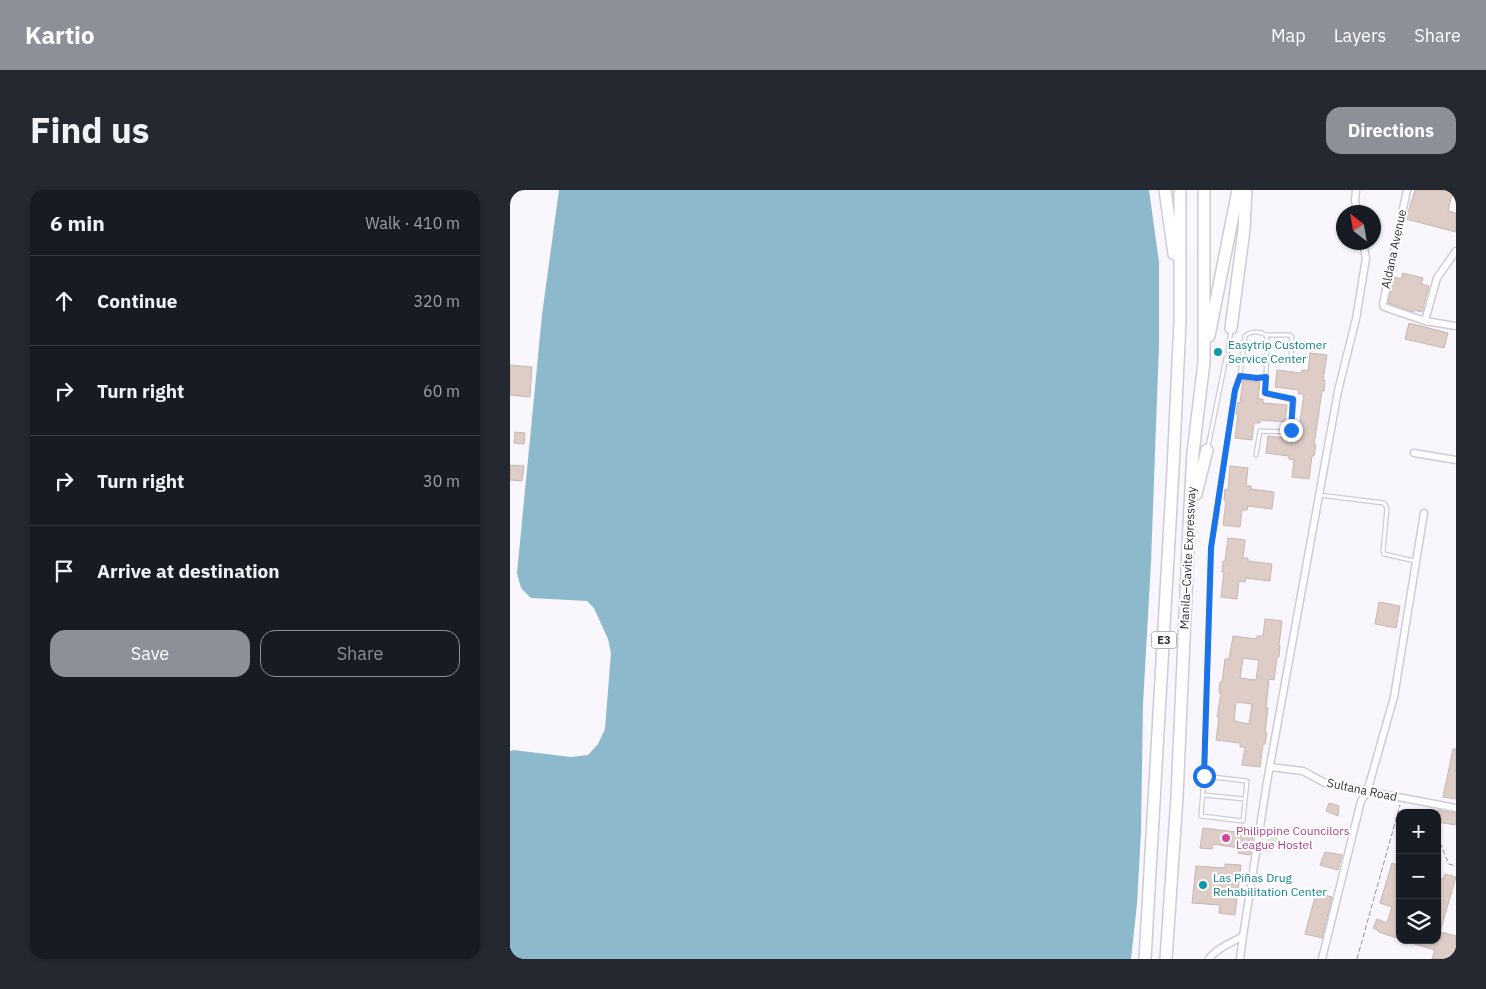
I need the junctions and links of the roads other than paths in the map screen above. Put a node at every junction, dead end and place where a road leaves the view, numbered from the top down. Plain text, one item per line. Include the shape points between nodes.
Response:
1 (1165, 190) edge
2 (1171, 190) edge
3 (1180, 190) edge
4 (1204, 190) edge
5 (1211, 190) edge
6 (1238, 190) edge
7 (1246, 190) edge
8 (1356, 190) edge
9 (1407, 190) edge
10 (1356, 205) edge
11 (1205, 217) junction
12 (1364, 250) edge
13 (1456, 251) edge
14 (1180, 321) junction
15 (1425, 321) junction
16 (1456, 326) edge
17 (1231, 328) joint
18 (1266, 335) junction
19 (1228, 352) dead end
20 (1291, 354) dead end
21 (1226, 358) dead end
22 (1204, 362) junction
23 (1240, 376) junction
24 (1266, 377) junction
25 (1207, 450) joint
26 (1414, 453) dead end
27 (1256, 455) dead end
28 (1456, 460) edge
29 (1319, 495) junction
30 (1424, 513) dead end
31 (1189, 525) junction
32 (1416, 561) junction
33 (1270, 767) junction
34 (1204, 776) junction
35 (1367, 792) junction
36 (1202, 795) junction
37 (1245, 799) junction
38 (1456, 808) edge
39 (1243, 936) junction
40 (1145, 959) edge
41 (1166, 959) edge
42 (1209, 959) edge
43 (1240, 959) edge
44 (1322, 959) edge

1 - 14 highway
2 - 14 highway, Manila–Cavite Expressway / E3
3 - 14 highway, Manila–Cavite Expressway / E3
4 - 11 highway, Manila–Cavite Expressway / E3
5 - 11 highway, Manila–Cavite Expressway / E3
6 - 22 highway
7 - 17 highway
8 - 10 street
9 - 15 street, Aldana Avenue via 1383,304 1386,308
11 - 22 highway, Manila–Cavite Expressway / E3
12 - 29 street via 1356,319 1338,391
13 - 15 street via 1437,278
14 - 40 highway, Manila–Cavite Expressway / E3
15 - 16 street
17 - 19 lane
18 - 20 lane via 1292,336
18 - 23 lane via 1251,332 1245,336
18 - 24 lane
21 - 25 lane
22 - 31 highway, Manila–Cavite Expressway / E3 via 1193,453
23 - 24 lane
23 - 34 lane via 1235,390 1211,548
24 - 27 lane via 1265,393 1294,400 1291,430 1262,430
25 - 31 highway
26 - 28 street
29 - 32 lane via 1384,503 1387,508 1384,554
29 - 33 street
30 - 32 street
31 - 41 highway, Manila–Cavite Expressway / E3
32 - 35 street via 1394,697
33 - 35 street, Sultana Road via 1303,771 1325,783
33 - 39 street
34 - 36 lane
34 - 37 lane via 1247,781
35 - 38 street, Sultana Road
35 - 44 street via 1361,801
36 - 37 lane
36 - 37 lane via 1201,816 1243,821
39 - 42 street
39 - 43 street

